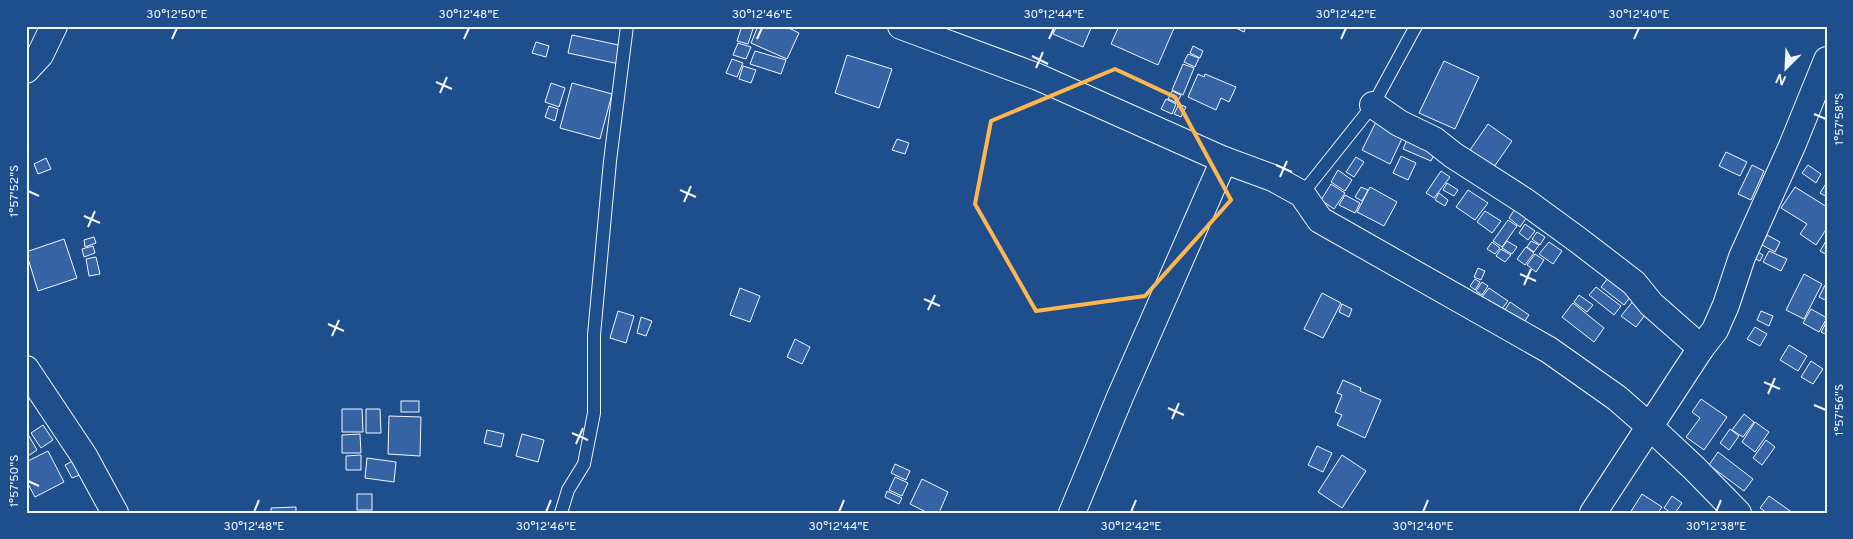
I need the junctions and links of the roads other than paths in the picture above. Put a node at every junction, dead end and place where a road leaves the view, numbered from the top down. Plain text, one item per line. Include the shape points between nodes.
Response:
1 (54, 26) edge
2 (627, 26) edge
3 (901, 26) edge
4 (1416, 26) edge
5 (1827, 60) edge
6 (26, 70) edge
7 (1373, 105) junction
8 (1224, 160) junction
9 (1302, 194) junction
10 (1701, 348) junction
11 (26, 369) edge
12 (1649, 426) junction
13 (115, 513) edge
14 (560, 513) edge
15 (1072, 513) edge
16 (1593, 513) edge
17 (1738, 513) edge

1 - 6 street via 40,56
2 - 14 lane via 610,161 594,335 594,413 584,464 568,490
3 - 8 street via 1038,77
4 - 7 lane
5 - 10 street via 1742,257 1726,305 1715,330
7 - 9 lane
7 - 10 street via 1399,123 1434,140 1578,240 1634,283 1651,304
8 - 9 street via 1273,178
8 - 15 street
9 - 12 street via 1320,220 1549,350 1617,398
10 - 12 street
11 - 13 street via 84,456
12 - 16 street
12 - 17 street

